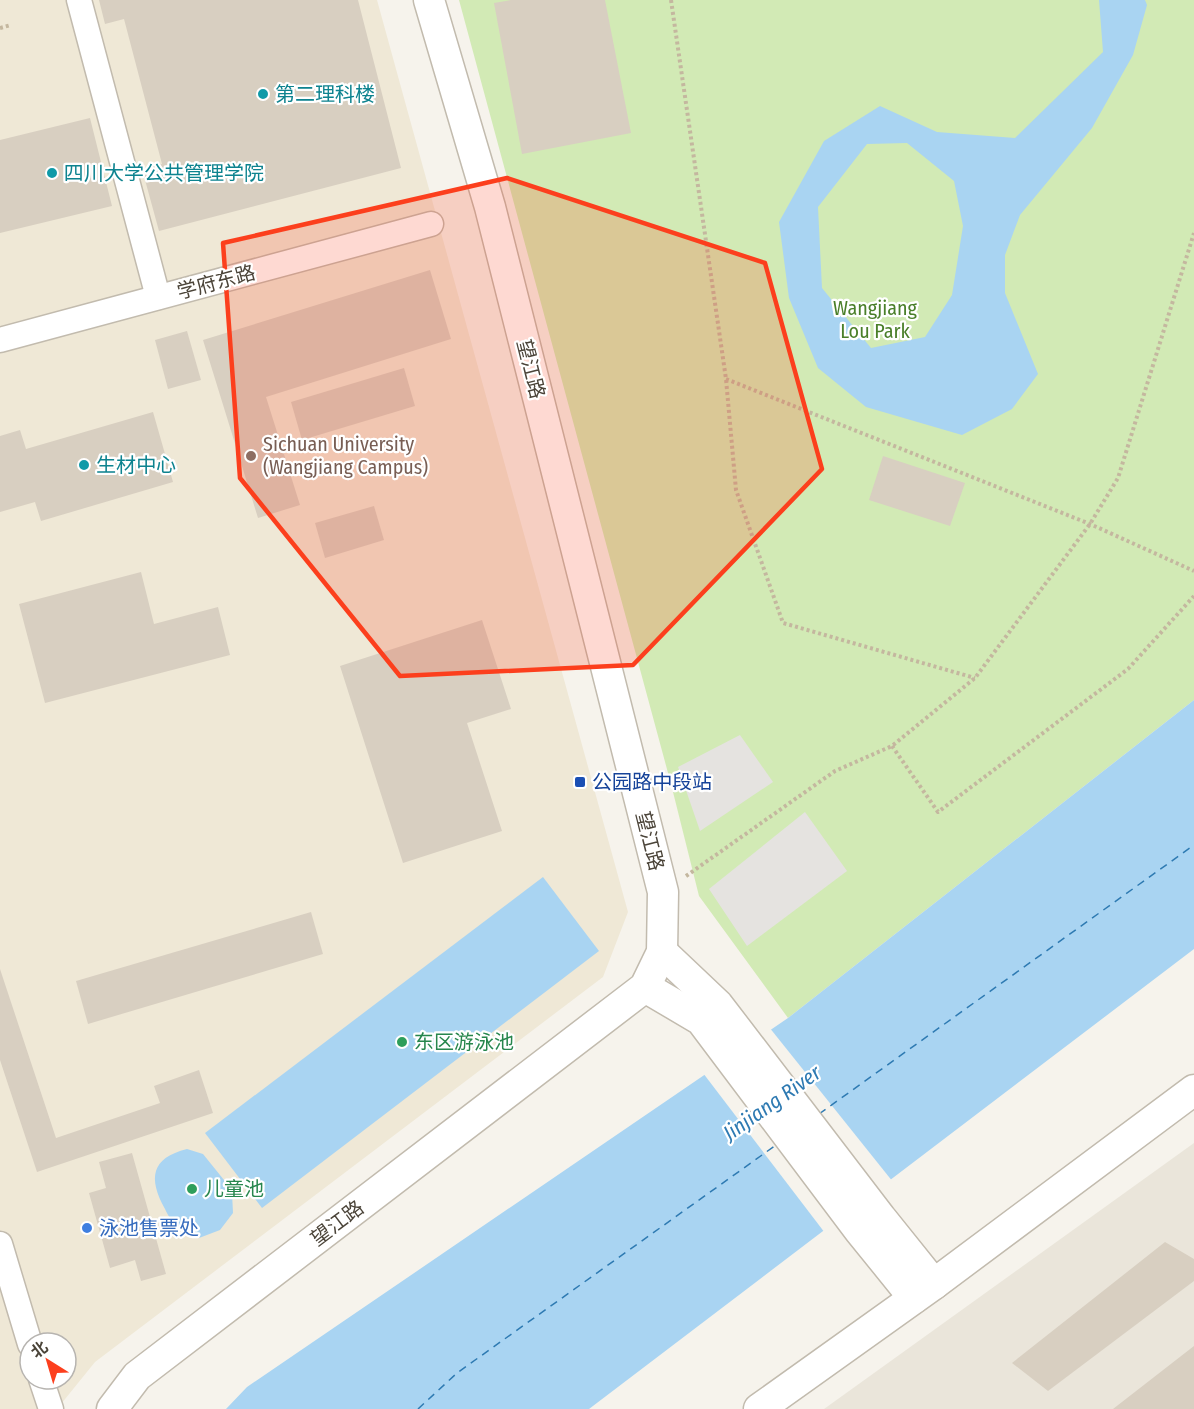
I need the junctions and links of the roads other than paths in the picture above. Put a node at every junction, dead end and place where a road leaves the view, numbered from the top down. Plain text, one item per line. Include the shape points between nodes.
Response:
1 (79, 0) edge
2 (429, 0) edge
3 (431, 224) dead end
4 (158, 297) junction
5 (0, 340) edge
6 (662, 952) junction
7 (645, 987) junction
8 (710, 1013) junction
9 (1194, 1090) edge
10 (0, 1244) edge
11 (924, 1291) junction
12 (26, 1331) edge
13 (45, 1391) edge
14 (51, 1409) edge
15 (112, 1409) edge
16 (759, 1409) edge

1 - 4 street
2 - 6 street, 望江路 via 490,207 663,892
3 - 4 street, 学府东路
4 - 5 street, 学府东路
6 - 7 street, 望江路
6 - 8 street
7 - 8 street
7 - 15 street, 望江路 via 137,1376
8 - 11 street
9 - 11 street
10 - 12 street
11 - 16 street
13 - 14 street

